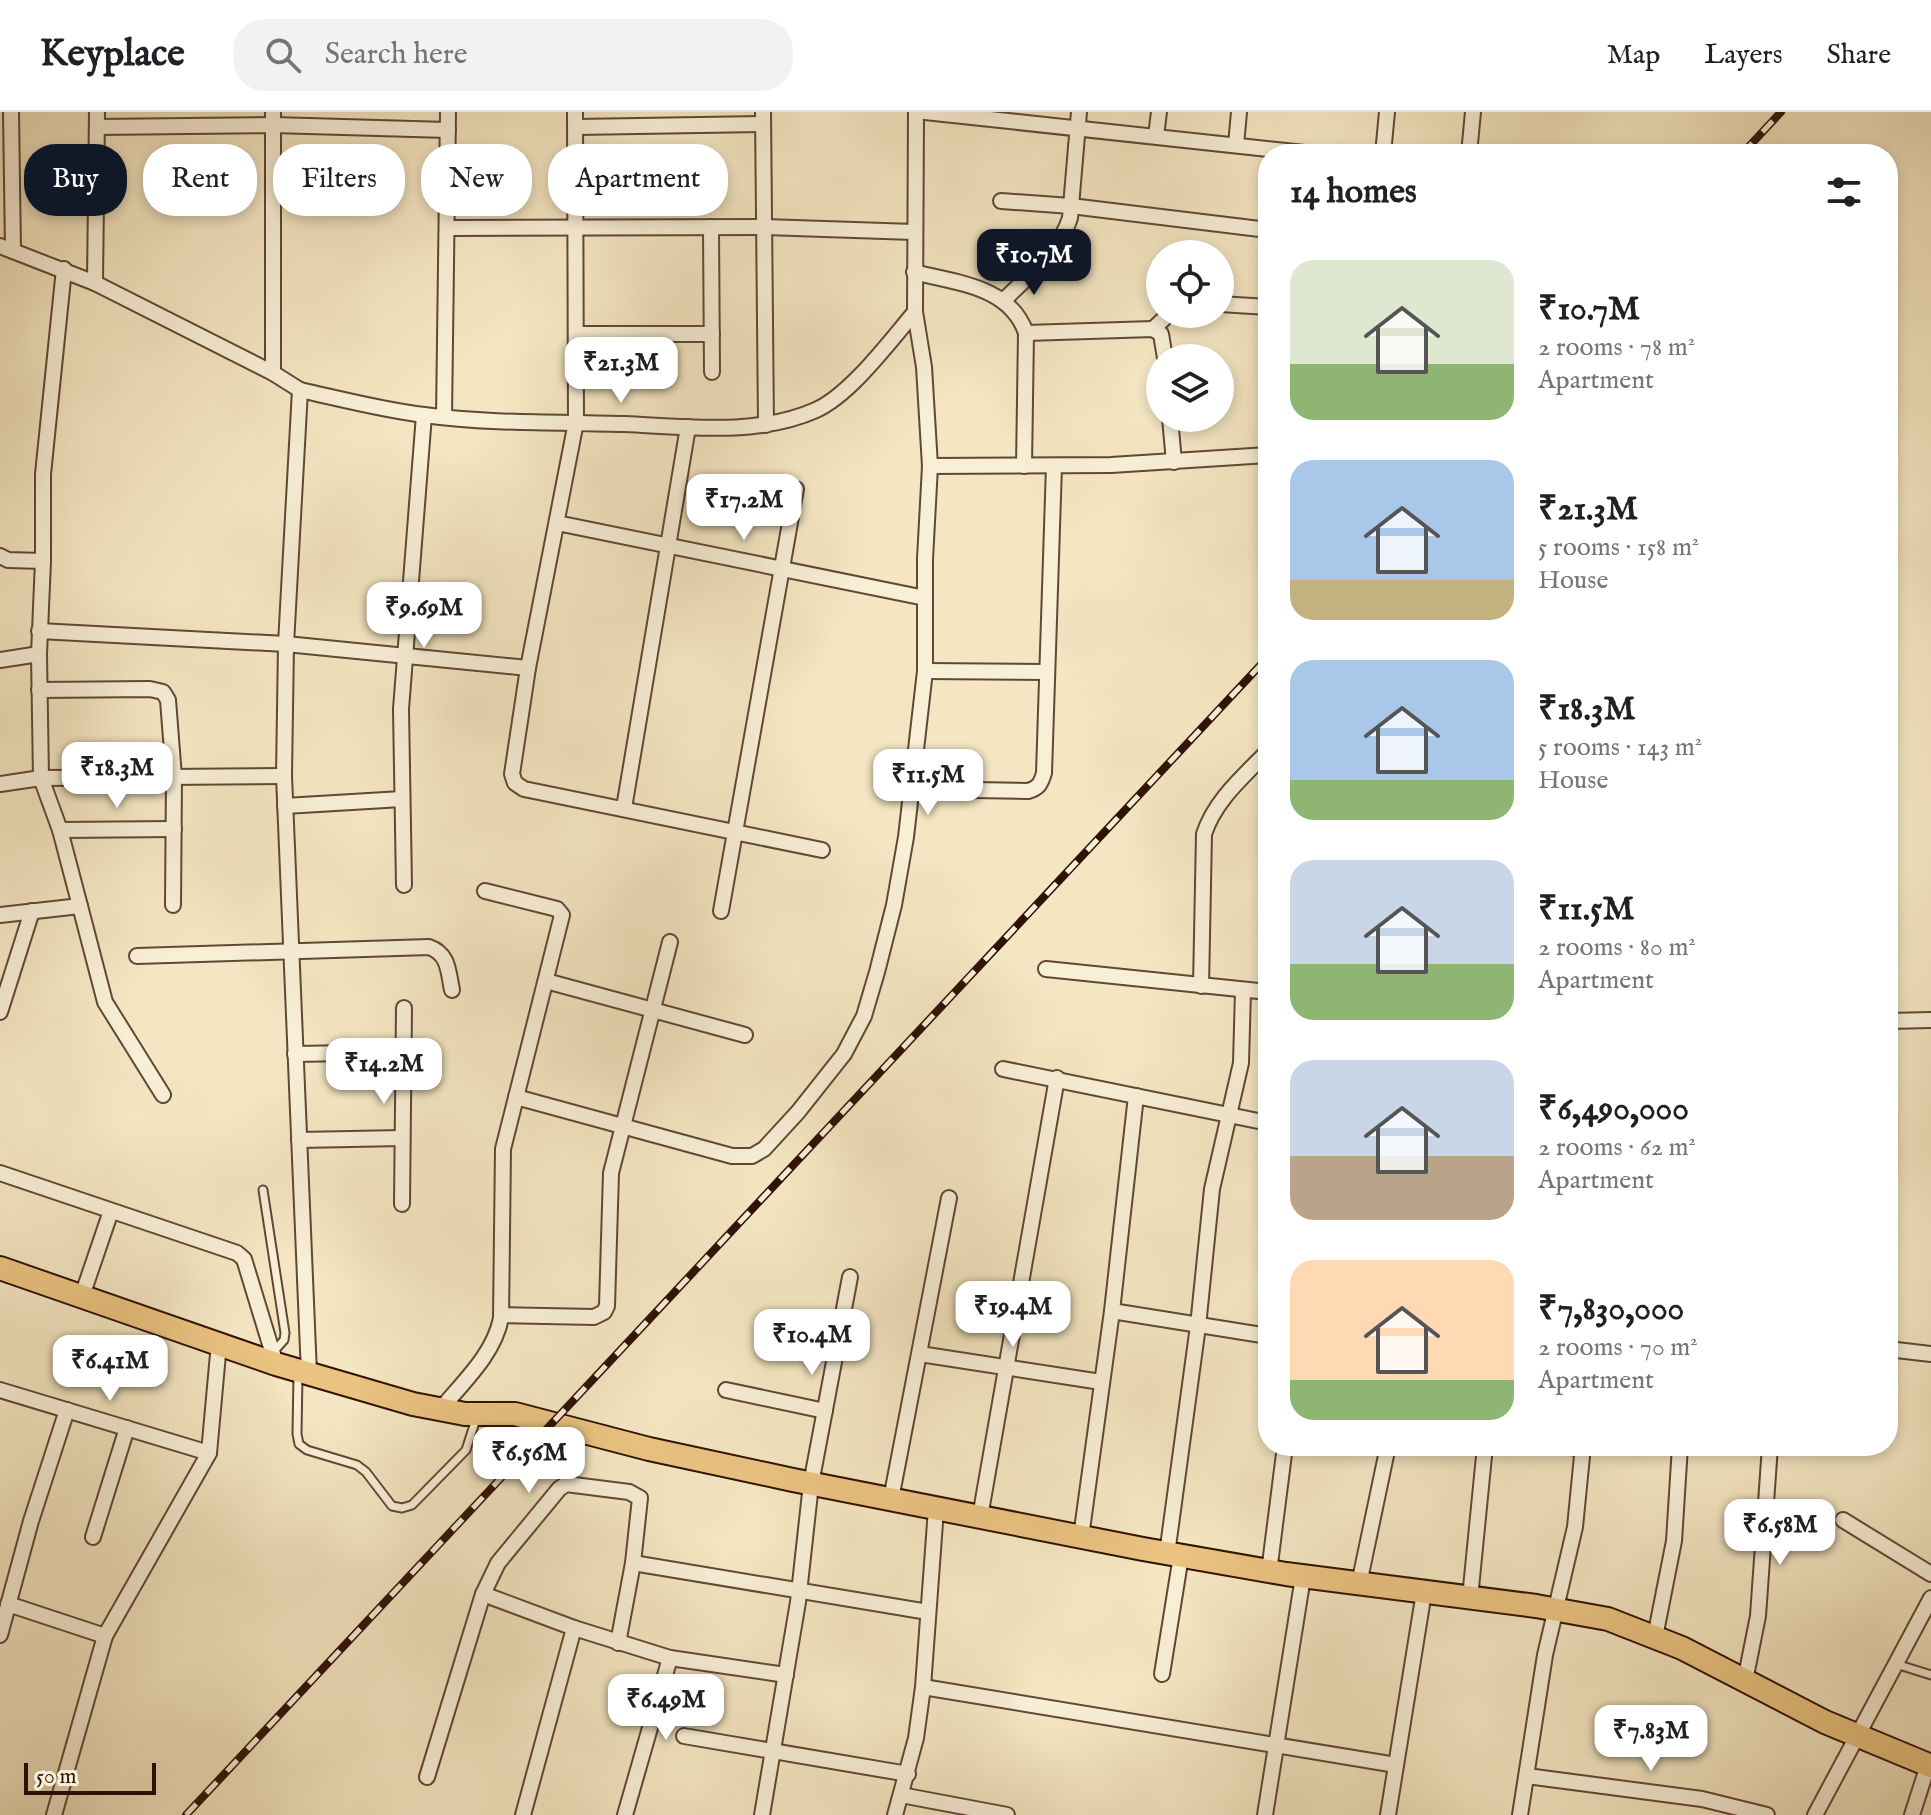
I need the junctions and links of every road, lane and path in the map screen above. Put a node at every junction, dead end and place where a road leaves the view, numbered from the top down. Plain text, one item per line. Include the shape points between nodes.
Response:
1 (11, 112) edge
2 (448, 112) edge
3 (916, 112) edge
4 (925, 112) edge
5 (1159, 112) edge
6 (1239, 112) edge
7 (1387, 112) edge
8 (1473, 112) edge
9 (1006, 116) edge
10 (706, 118) edge
11 (762, 118) edge
12 (273, 119) edge
13 (576, 119) edge
14 (97, 120) edge
15 (1078, 120) edge
16 (448, 130) junction
17 (1156, 136) junction
18 (1384, 144) edge
19 (1470, 144) edge
20 (1236, 145) junction
21 (1258, 148) edge
22 (1001, 201) dead end
23 (1071, 206) junction
24 (711, 227) junction
25 (765, 227) junction
26 (448, 228) junction
27 (576, 228) junction
28 (1258, 229) edge
29 (914, 232) junction
30 (7, 248) edge
31 (64, 269) junction
32 (914, 272) junction
33 (95, 283) junction
34 (1004, 300) junction
35 (1234, 305) edge
36 (1258, 306) edge
37 (915, 312) junction
38 (1153, 329) joint
39 (1026, 333) junction
40 (576, 334) junction
41 (712, 334) junction
42 (1163, 344) edge
43 (712, 372) dead end
44 (273, 373) junction
45 (300, 390) junction
46 (424, 415) junction
47 (444, 417) junction
48 (576, 422) junction
49 (766, 425) junction
50 (688, 427) junction
51 (1171, 432) edge
52 (1258, 456) edge
53 (1174, 462) junction
54 (930, 466) junction
55 (1024, 466) junction
56 (1054, 466) junction
57 (796, 489) dead end
58 (557, 523) junction
59 (668, 546) junction
60 (0, 556) edge
61 (43, 561) junction
62 (781, 569) junction
63 (925, 598) junction
64 (39, 631) junction
65 (286, 644) junction
66 (39, 654) junction
67 (405, 657) junction
68 (0, 660) edge
69 (528, 668) junction
70 (925, 671) junction
71 (1047, 672) junction
72 (39, 690) junction
73 (1258, 762) edge
74 (284, 776) junction
75 (174, 777) junction
76 (41, 778) junction
77 (0, 784) edge
78 (912, 789) junction
79 (402, 799) junction
80 (285, 806) junction
81 (624, 808) junction
82 (174, 829) junction
83 (60, 830) junction
84 (733, 830) junction
85 (822, 850) dead end
86 (404, 885) dead end
87 (485, 891) dead end
88 (173, 905) dead end
89 (80, 906) junction
90 (32, 911) junction
91 (721, 911) dead end
92 (0, 915) edge
93 (670, 942) dead end
94 (291, 953) junction
95 (137, 956) dead end
96 (1046, 969) dead end
97 (546, 981) junction
98 (1201, 986) junction
99 (452, 990) dead end
100 (1243, 991) junction
101 (1258, 992) edge
102 (404, 1008) dead end
103 (652, 1010) junction
104 (0, 1012) edge
105 (1931, 1020) edge
106 (1898, 1021) edge
107 (745, 1035) dead end
108 (403, 1052) junction
109 (295, 1054) junction
110 (1003, 1069) dead end
111 (1057, 1078) junction
112 (163, 1095) dead end
113 (1136, 1096) junction
114 (516, 1097) junction
115 (1229, 1114) junction
116 (1258, 1121) edge
117 (622, 1126) junction
118 (402, 1138) junction
119 (299, 1140) junction
120 (0, 1173) edge
121 (263, 1190) dead end
122 (949, 1198) dead end
123 (402, 1204) dead end
124 (111, 1211) junction
125 (1, 1270) edge
126 (850, 1277) dead end
127 (82, 1296) junction
128 (1112, 1311) junction
129 (501, 1315) junction
130 (1198, 1326) junction
131 (1258, 1335) edge
132 (219, 1343) junction
133 (1898, 1350) edge
134 (920, 1354) junction
135 (1931, 1354) edge
136 (274, 1358) junction
137 (1008, 1367) junction
138 (304, 1373) junction
139 (1101, 1382) junction
140 (0, 1390) edge
141 (726, 1390) dead end
142 (441, 1409) junction
143 (67, 1410) junction
144 (825, 1411) junction
145 (478, 1414) junction
146 (127, 1428) junction
147 (209, 1453) junction
148 (1284, 1456) edge
149 (1386, 1456) edge
150 (1484, 1456) edge
151 (1582, 1456) edge
152 (1679, 1456) edge
153 (1769, 1456) edge
154 (811, 1484) junction
155 (891, 1499) junction
156 (936, 1509) junction
157 (980, 1517) junction
158 (1843, 1520) dead end
159 (93, 1537) dead end
160 (1081, 1537) junction
161 (1174, 1555) junction
162 (633, 1563) junction
163 (1269, 1572) junction
164 (1931, 1574) edge
165 (1303, 1577) junction
166 (1359, 1584) junction
167 (799, 1592) junction
168 (1424, 1592) junction
169 (483, 1594) junction
170 (1470, 1598) junction
171 (1931, 1598) edge
172 (8, 1604) junction
173 (1557, 1609) junction
174 (928, 1612) junction
175 (574, 1628) junction
176 (0, 1635) edge
177 (105, 1636) junction
178 (1655, 1637) junction
179 (618, 1643) junction
180 (670, 1658) junction
181 (1896, 1664) junction
182 (1162, 1674) dead end
183 (786, 1675) junction
184 (1931, 1675) edge
185 (1745, 1681) junction
186 (923, 1687) junction
187 (684, 1736) dead end
188 (1857, 1736) junction
189 (1276, 1747) junction
190 (773, 1751) junction
191 (1396, 1765) junction
192 (1930, 1766) edge
193 (908, 1774) junction
194 (1527, 1776) junction
195 (427, 1777) dead end
196 (901, 1795) junction
197 (54, 1815) edge
198 (523, 1815) edge
199 (625, 1815) edge
200 (762, 1815) edge
201 (895, 1815) edge
202 (1007, 1815) edge
203 (1265, 1815) edge
204 (1388, 1815) edge
205 (1520, 1815) edge
206 (1767, 1815) edge
207 (1815, 1815) edge
208 (1912, 1815) edge

1 - 30 street
2 - 16 street
3 - 29 street
4 - 9 street
5 - 17 street
6 - 20 street
7 - 18 street
8 - 19 street
9 - 15 street
10 - 11 street
10 - 13 street
11 - 25 street
12 - 14 street
12 - 16 street
12 - 44 street
13 - 27 street
14 - 33 street
15 - 17 street
15 - 23 street
16 - 26 street
17 - 20 street
20 - 21 street
22 - 23 street
23 - 28 street
23 - 34 street via 1059,244
24 - 25 street
24 - 27 street
24 - 41 street
25 - 29 street
25 - 49 street
26 - 27 street
26 - 47 street
27 - 40 street
29 - 32 street
30 - 31 street
31 - 33 street
31 - 61 street via 43,474
32 - 34 street
32 - 37 street
33 - 44 street
34 - 39 street
35 - 36 street
37 - 49 street via 835,398 820,409
37 - 54 street
38 - 39 street
38 - 42 street via 1161,334
39 - 55 street
40 - 41 street
40 - 48 street
41 - 43 street
44 - 45 street
45 - 46 street
45 - 65 street
46 - 47 street
46 - 67 street
47 - 48 street
48 - 50 street
48 - 58 street
49 - 50 street
50 - 59 street
51 - 53 street
52 - 53 street
53 - 56 street
54 - 55 street
54 - 63 street
55 - 56 street
56 - 71 street
57 - 62 street
58 - 59 street
58 - 69 street
59 - 62 street
59 - 81 street
60 - 61 street
61 - 64 street
62 - 63 street
62 - 84 street
63 - 70 street
64 - 65 street
64 - 66 street
65 - 67 street
65 - 74 street
66 - 68 street
66 - 72 street
67 - 69 street
67 - 79 street
69 - 81 street via 513,765 515,783
70 - 71 street
70 - 78 street
71 - 78 street via 1044,773 1036,789
72 - 75 street via 163,692
72 - 76 street
73 - 98 street via 1221,801 1204,834
74 - 75 street
74 - 80 street
75 - 76 street
75 - 82 street
76 - 77 street
76 - 83 street
78 - 117 street via 894,905 864,1016 844,1054 798,1112 752,1156 732,1156
79 - 80 street
79 - 86 street
80 - 94 street
81 - 84 street
82 - 83 street
82 - 88 street
83 - 89 street
84 - 85 street
84 - 91 street
87 - 97 street via 557,909 562,915
89 - 90 street
89 - 112 street via 105,1002
90 - 92 street
90 - 104 street
93 - 103 street
94 - 95 street
94 - 99 street via 429,947 445,956
94 - 109 street
96 - 98 street
97 - 103 street
97 - 114 street
98 - 100 street
100 - 101 street
100 - 115 street via 1241,1063
102 - 108 street
103 - 107 street
103 - 117 street
105 - 106 street
108 - 109 street
108 - 118 street
109 - 119 street
110 - 111 street
111 - 113 street
111 - 137 street
113 - 115 street
113 - 128 street
114 - 117 street
114 - 129 street via 503,1149
115 - 116 street
115 - 130 street via 1212,1189
117 - 129 street via 611,1173 604,1312 594,1317
118 - 119 street
118 - 123 street
119 - 138 street
120 - 124 street
121 - 136 lane via 285,1333
122 - 134 street
124 - 127 street
124 - 136 street via 244,1259
125 - 127 main road
126 - 144 street
127 - 132 main road
128 - 130 street
128 - 139 street
129 - 142 street via 490,1349
130 - 131 street
130 - 161 street
132 - 136 main road
132 - 147 street
133 - 135 street
134 - 137 street
134 - 155 street
136 - 138 main road
137 - 139 street
137 - 157 street
138 - 142 main road
138 - 145 lane via 299,1444 357,1465 392,1506 412,1505 458,1460
139 - 160 street
140 - 143 street
141 - 144 street
142 - 145 main road
143 - 146 street
143 - 172 street
144 - 154 street
145 - 154 main road via 515,1414
146 - 147 street
146 - 159 street
147 - 177 street
148 - 163 street
149 - 166 street
150 - 170 street
151 - 173 street via 1575,1527
152 - 178 street via 1674,1541
153 - 185 street via 1758,1616
154 - 155 main road
154 - 167 street
155 - 156 main road
156 - 157 main road
156 - 174 street
157 - 160 main road
158 - 164 street
160 - 161 main road
161 - 163 main road
161 - 182 street
162 - 167 street
162 - 169 street via 640,1498 566,1484 498,1563
162 - 179 street
163 - 165 main road
165 - 166 main road
165 - 189 street
166 - 168 main road
167 - 174 street
167 - 183 street
168 - 170 main road
168 - 191 street
169 - 175 street
169 - 195 street
170 - 173 main road
171 - 181 street
172 - 176 street
172 - 177 street
173 - 178 main road via 1608,1619
173 - 194 street
174 - 186 street
175 - 179 street
175 - 198 street
177 - 197 street
178 - 185 main road
179 - 180 street
180 - 183 street
180 - 199 street
181 - 184 lane
181 - 188 street
183 - 190 street
185 - 188 main road
186 - 189 street
186 - 193 street
187 - 190 street
188 - 192 main road
188 - 207 street
189 - 191 street
189 - 203 street
190 - 193 street
190 - 200 street
191 - 204 street
192 - 208 street
193 - 196 street
194 - 205 street
194 - 206 street via 1702,1799
196 - 201 street
196 - 202 street

